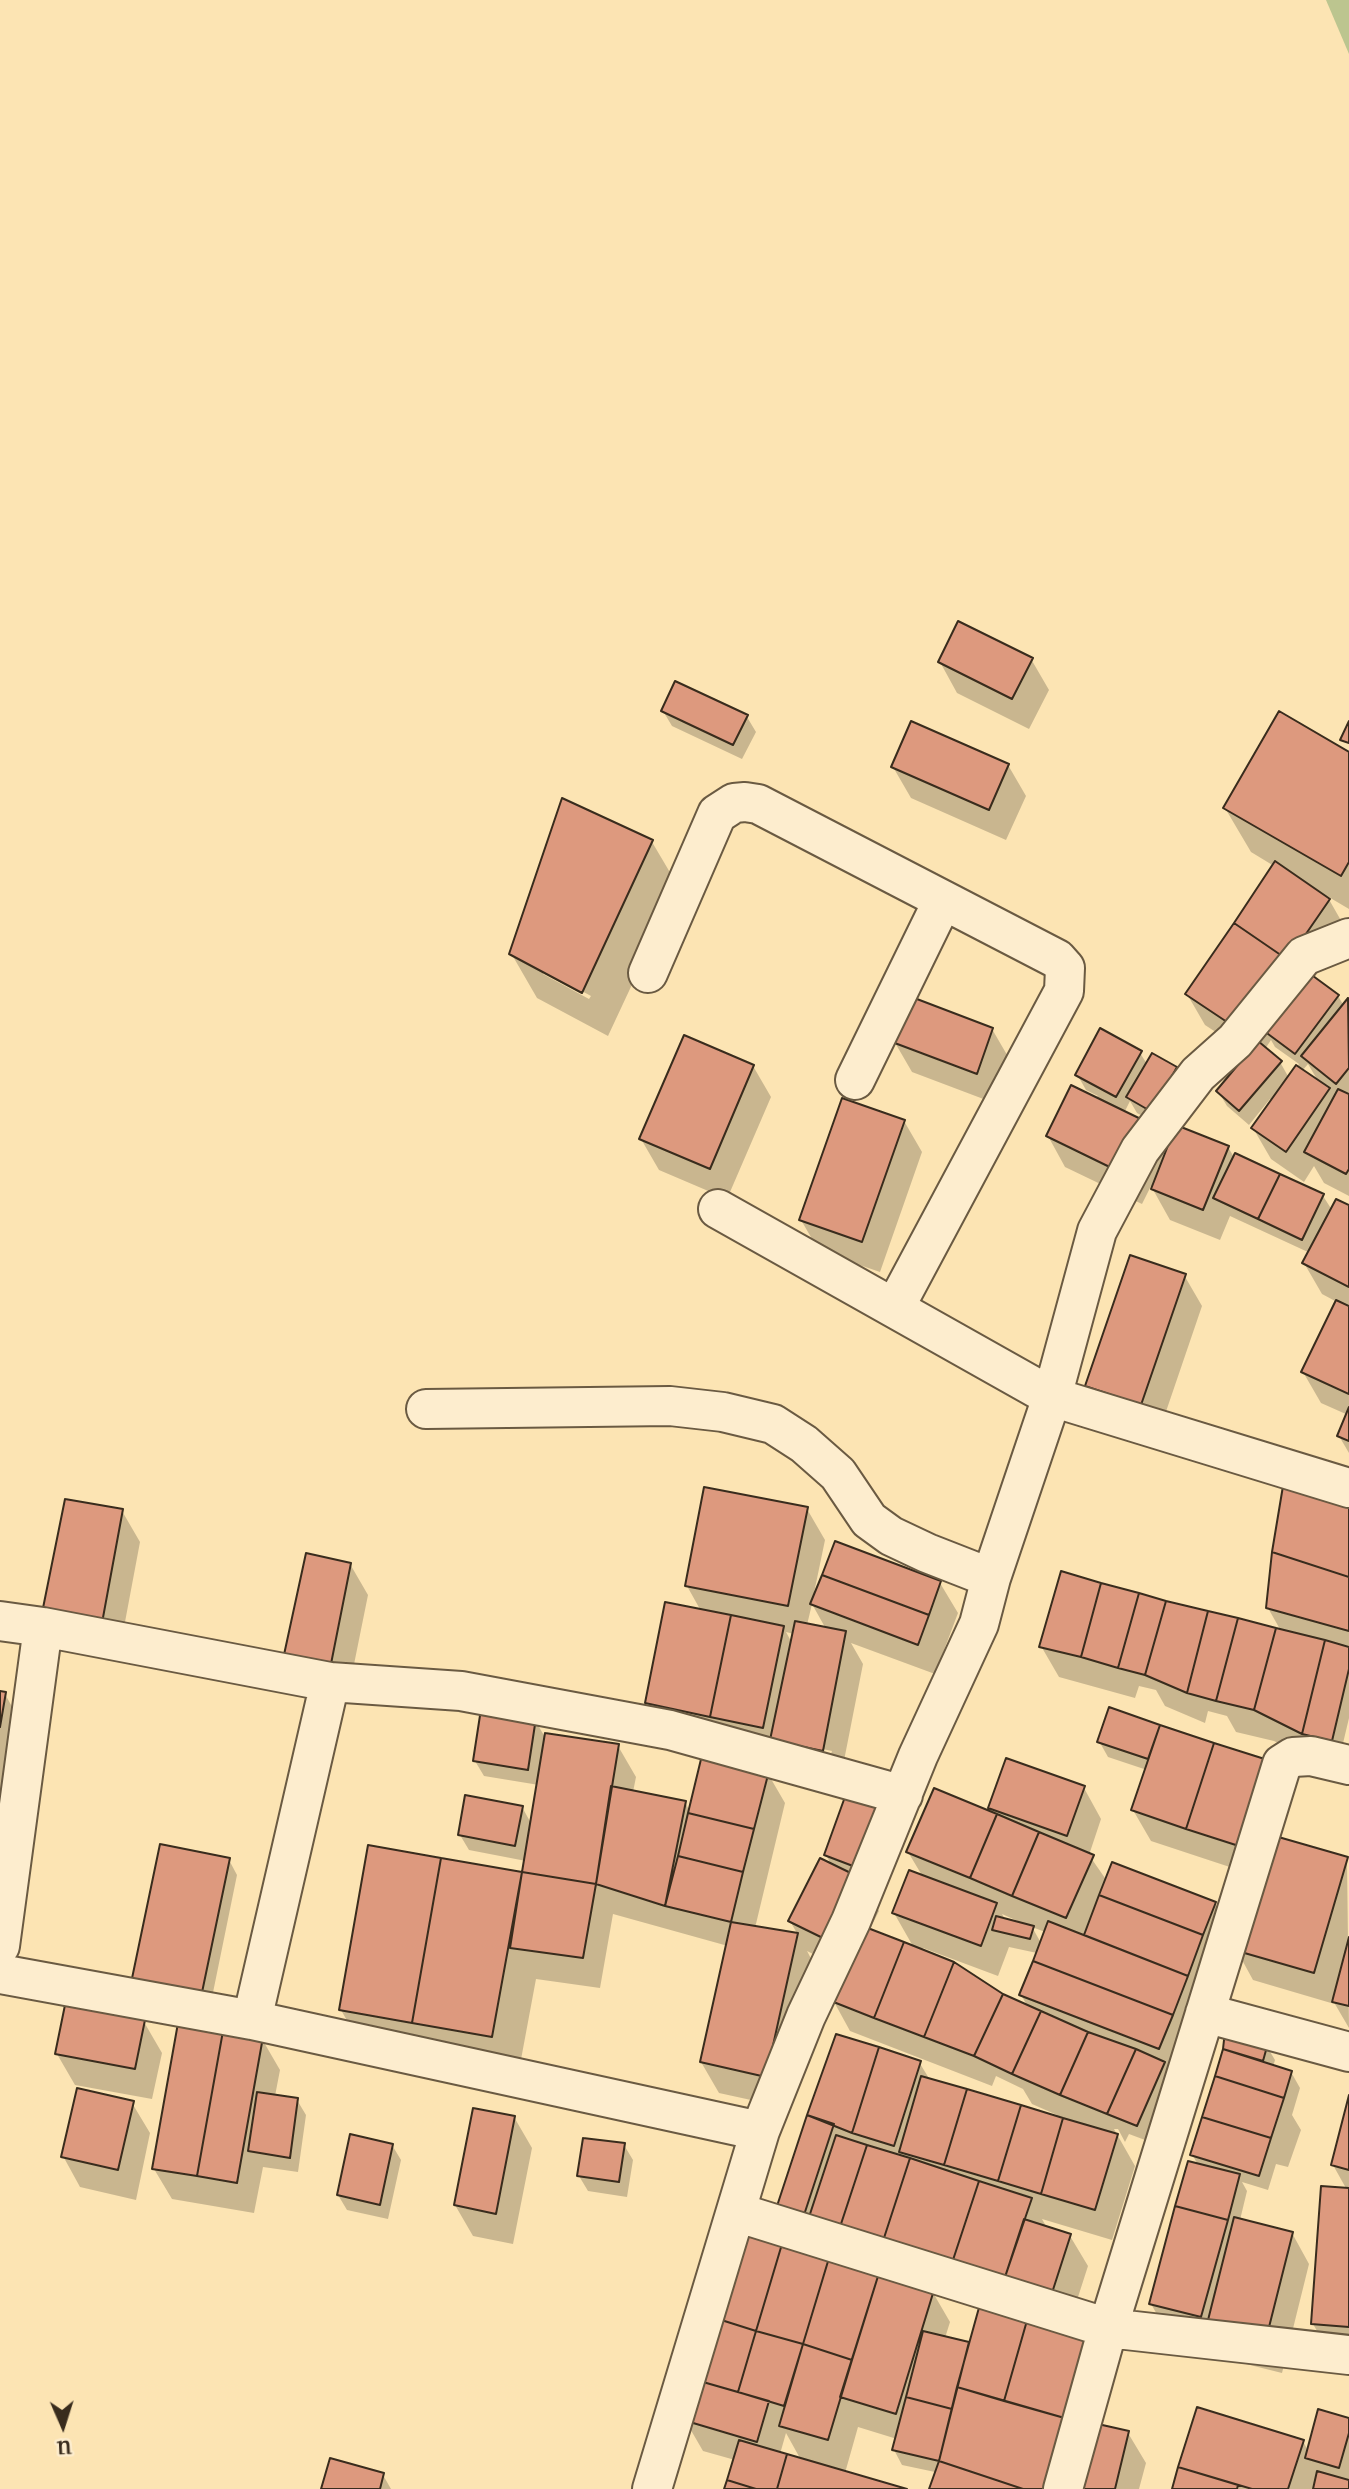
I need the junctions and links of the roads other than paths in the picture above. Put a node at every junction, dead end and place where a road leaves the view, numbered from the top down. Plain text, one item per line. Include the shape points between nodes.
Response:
1 (943, 900) junction
2 (1349, 938) edge
3 (648, 974) dead end
4 (855, 1080) dead end
5 (718, 1209) dead end
6 (895, 1307) junction
7 (1052, 1397) junction
8 (426, 1409) dead end
9 (1349, 1488) edge
10 (991, 1578) junction
11 (0, 1622) edge
12 (43, 1626) junction
13 (330, 1682) junction
14 (1349, 1765) edge
15 (903, 1795) junction
16 (0, 1947) edge
17 (0, 1975) edge
18 (1205, 2013) junction
19 (252, 2020) junction
20 (1349, 2052) edge
21 (760, 2131) junction
22 (736, 2212) junction
23 (1108, 2328) junction
24 (1349, 2355) edge
25 (652, 2489) edge
26 (1063, 2489) edge

1 - 3 street via 758,804 734,803 717,814
1 - 4 street
1 - 6 street via 1057,959 1065,968 1065,991
2 - 7 street via 1304,956 1291,969 1235,1041 1183,1092 1140,1150 1097,1231
5 - 6 street
6 - 7 street
7 - 9 street
7 - 10 street
8 - 10 street via 670,1406 773,1424 838,1474 869,1520 891,1536
10 - 15 street via 979,1624
11 - 12 street
12 - 13 street
12 - 16 street
13 - 15 street via 461,1691 670,1730
13 - 19 street
14 - 18 street via 1311,1756 1293,1757 1282,1764
15 - 21 street
17 - 19 street
18 - 20 street
18 - 23 street
19 - 21 street
21 - 22 street
22 - 23 street
22 - 25 street
23 - 24 street
23 - 26 street

